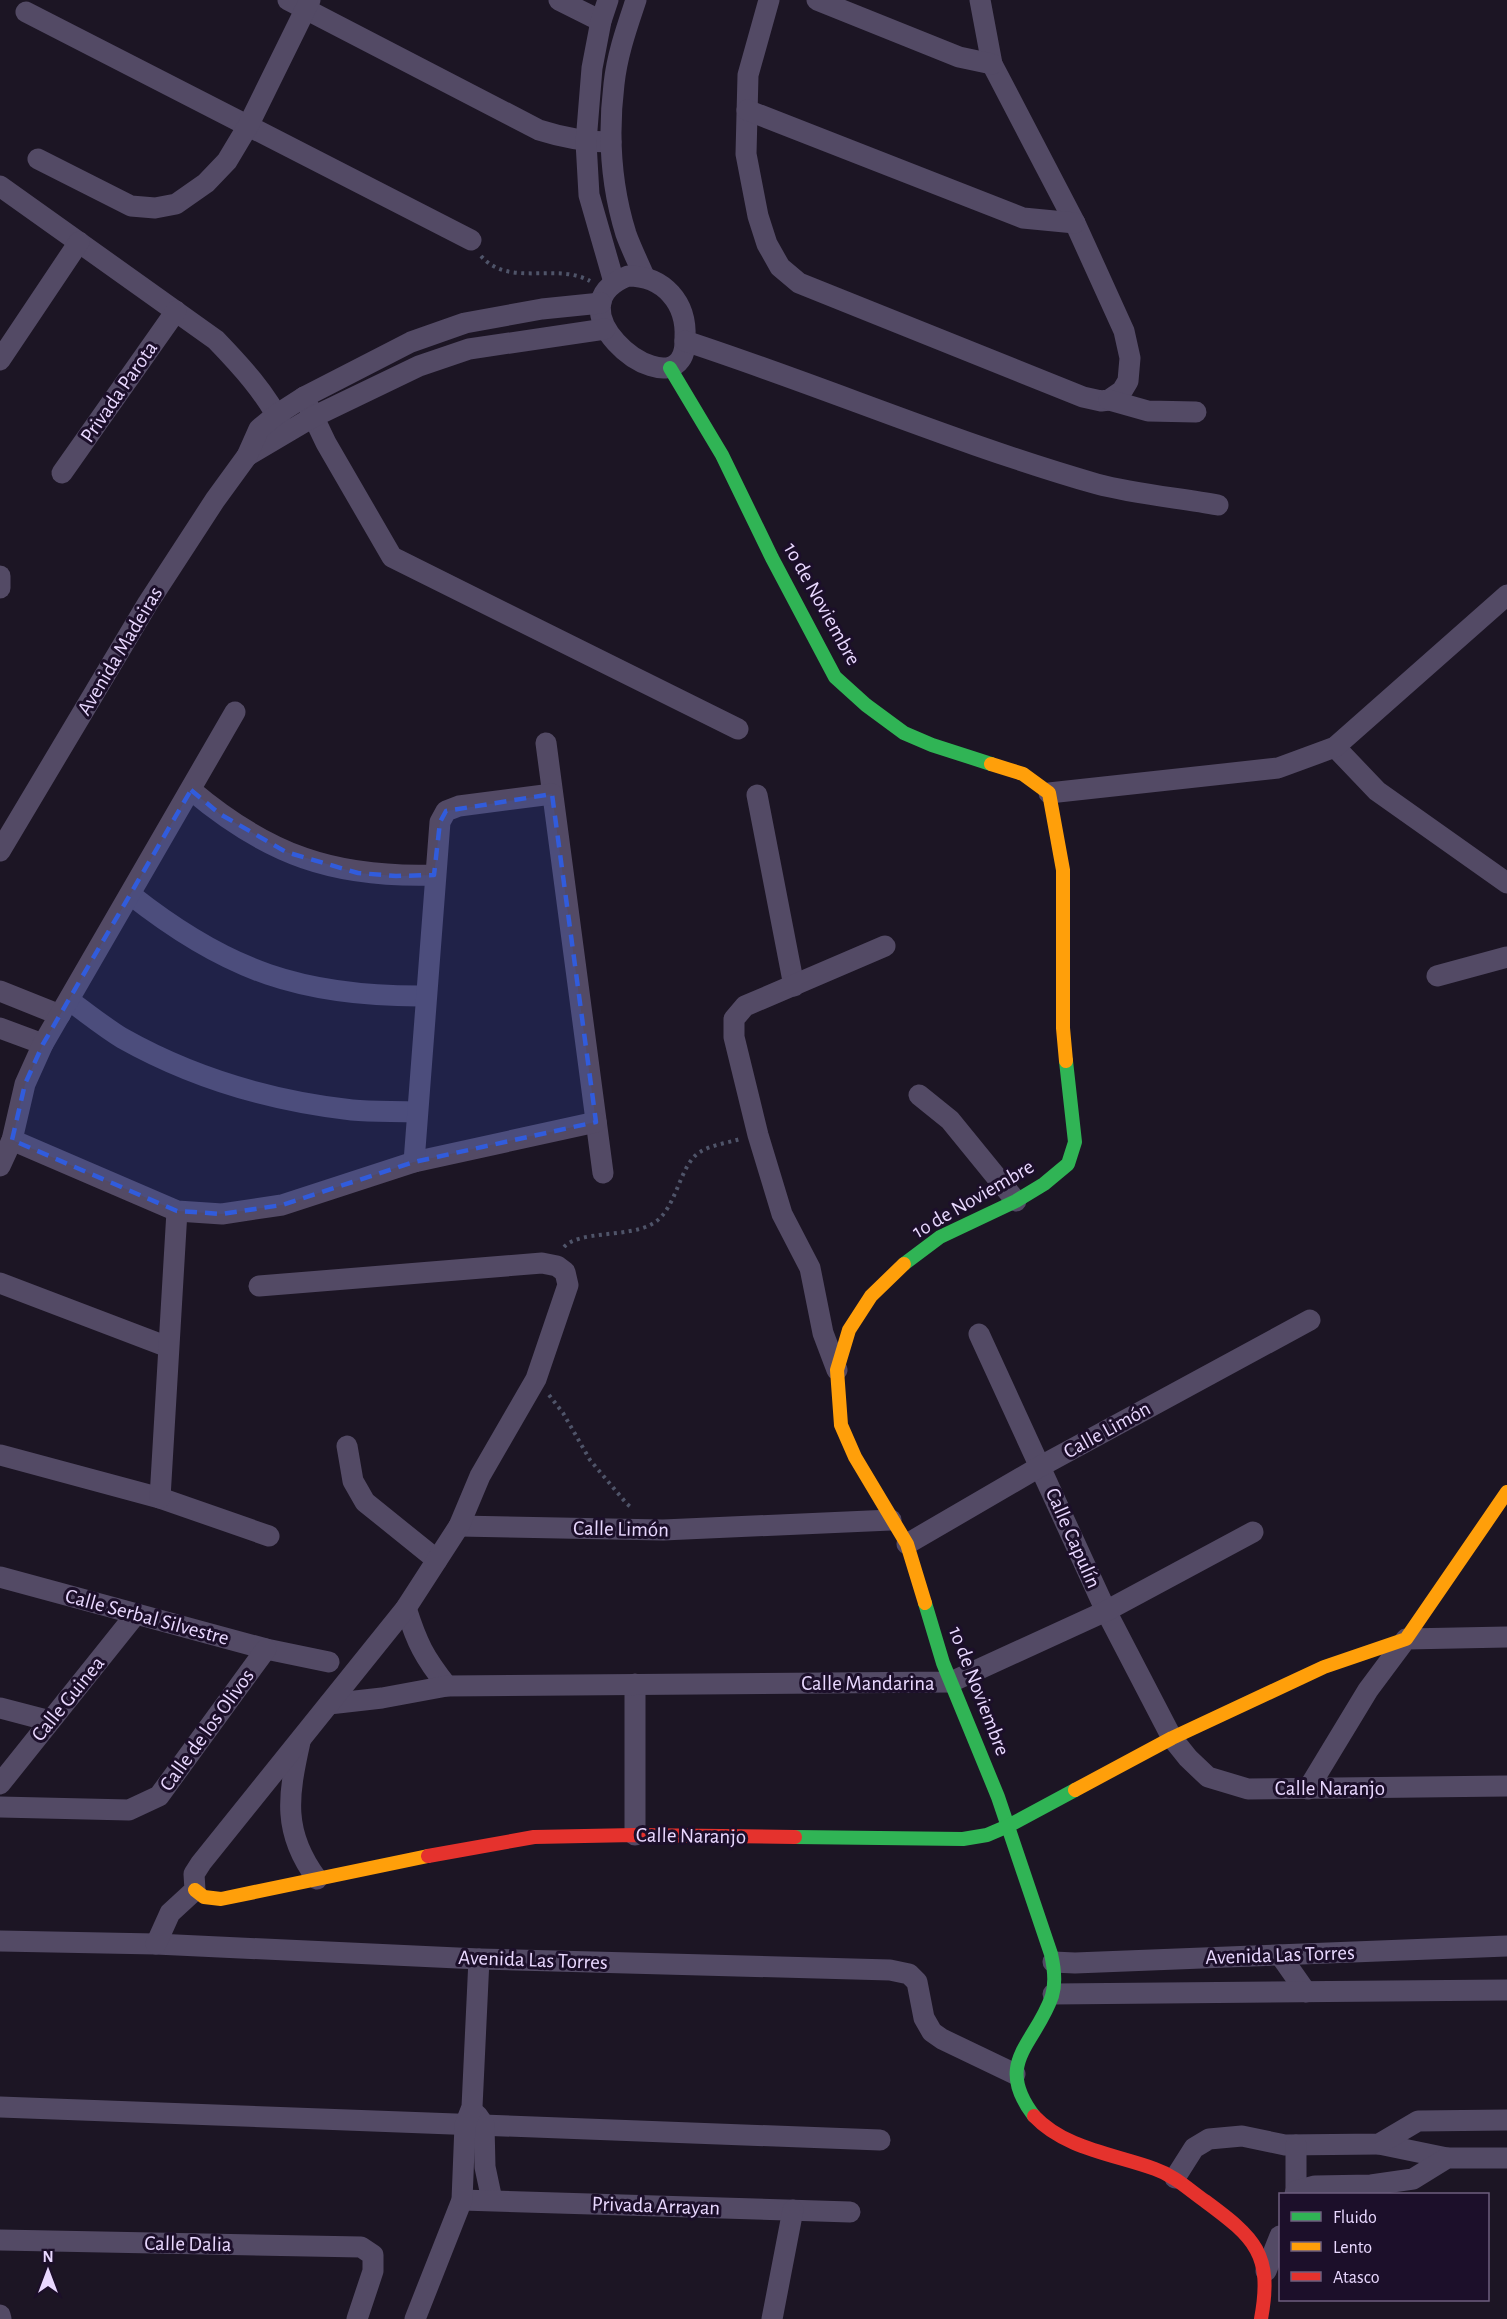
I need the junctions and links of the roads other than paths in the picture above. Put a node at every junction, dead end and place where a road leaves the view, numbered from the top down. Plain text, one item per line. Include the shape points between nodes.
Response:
1 (559, 0) edge
2 (608, 0) edge
3 (636, 0) edge
4 (769, 0) edge
5 (817, 0) edge
6 (980, 0) edge
7 (301, 3) edge
8 (26, 12) dead end
9 (601, 21) junction
10 (992, 64) junction
11 (747, 110) junction
12 (248, 126) junction
13 (586, 142) junction
14 (612, 142) junction
15 (38, 159) dead end
16 (0, 186) edge
17 (1075, 223) junction
18 (471, 240) road end
19 (79, 242) junction
20 (644, 276) junction
21 (607, 292) junction
22 (176, 311) junction
23 (465, 323) junction
24 (605, 329) junction
25 (685, 341) junction
26 (469, 349) junction
27 (0, 360) edge
28 (670, 368) junction
29 (304, 397) junction
30 (1110, 400) junction
31 (1196, 412) dead end
32 (313, 417) junction
33 (280, 423) junction
34 (62, 473) dead end
35 (1218, 505) dead end
36 (0, 576) edge
37 (0, 588) edge
38 (1507, 595) edge
39 (235, 712) dead end
40 (738, 729) dead end
41 (546, 743) dead end
42 (1335, 747) junction
43 (191, 790) junction
44 (1049, 793) junction
45 (552, 794) junction
46 (757, 795) dead end
47 (7, 825) edge
48 (0, 851) edge
49 (434, 875) junction
50 (1507, 883) edge
51 (131, 895) junction
52 (885, 946) dead end
53 (1507, 957) edge
54 (1437, 976) dead end
55 (794, 986) junction
56 (0, 991) edge
57 (425, 996) junction
58 (65, 1008) junction
59 (0, 1028) edge
60 (43, 1044) junction
61 (919, 1095) dead end
62 (417, 1112) junction
63 (596, 1122) junction
64 (12, 1140) junction
65 (414, 1162) junction
66 (0, 1166) edge
67 (603, 1173) dead end
68 (1016, 1201) junction
69 (177, 1211) junction
70 (0, 1283) edge
71 (259, 1286) dead end
72 (1310, 1320) dead end
73 (979, 1334) dead end
74 (168, 1347) junction
75 (837, 1370) junction
76 (347, 1446) dead end
77 (0, 1455) edge
78 (1041, 1466) junction
79 (1507, 1492) edge
80 (160, 1498) junction
81 (891, 1520) junction
82 (459, 1526) junction
83 (1253, 1532) dead end
84 (269, 1536) dead end
85 (906, 1544) junction
86 (437, 1560) junction
87 (0, 1577) edge
88 (406, 1608) junction
89 (1106, 1611) junction
90 (136, 1614) junction
91 (1507, 1636) edge
92 (1400, 1641) junction
93 (266, 1649) junction
94 (329, 1662) dead end
95 (951, 1682) junction
96 (635, 1684) junction
97 (447, 1686) junction
98 (329, 1704) junction
99 (0, 1708) edge
100 (50, 1721) junction
101 (300, 1738) junction
102 (1172, 1738) junction
103 (0, 1784) edge
104 (1507, 1786) edge
105 (1308, 1789) junction
106 (0, 1807) edge
107 (1008, 1826) junction
108 (635, 1835) junction
109 (317, 1879) junction
110 (195, 1890) junction
111 (0, 1941) edge
112 (156, 1944) junction
113 (1507, 1946) edge
114 (1280, 1955) junction
115 (479, 1959) junction
116 (1053, 1962) junction
117 (1507, 1990) edge
118 (1306, 1992) junction
119 (1053, 1994) junction
120 (1015, 2074) junction
121 (0, 2107) edge
122 (474, 2119) junction
123 (1507, 2120) edge
124 (880, 2140) dead end
125 (1380, 2144) junction
126 (1296, 2145) junction
127 (1448, 2158) junction
128 (1507, 2158) edge
129 (1175, 2178) junction
130 (1295, 2193) edge
131 (462, 2200) junction
132 (492, 2200) junction
133 (794, 2210) junction
134 (850, 2212) dead end
135 (0, 2240) edge
136 (1279, 2241) edge
137 (1266, 2271) junction
138 (357, 2319) edge
139 (415, 2319) edge
140 (772, 2319) edge
141 (1261, 2319) edge

1 - 9 street
2 - 9 street
3 - 14 street via 614,82
4 - 11 street via 748,75
5 - 10 street via 959,57
6 - 10 street
7 - 12 street
7 - 13 street via 539,130
8 - 12 street
9 - 13 street via 592,68
10 - 17 street
11 - 17 street via 1023,218
11 - 30 street via 746,154 758,216 780,267 799,282 1050,384 1083,397
12 - 15 street via 227,161 206,183 176,204 155,208 131,206
12 - 18 street
13 - 14 street
13 - 21 street via 589,195
14 - 20 street via 626,235
16 - 19 street
17 - 30 street via 1124,331 1131,358 1128,381
19 - 22 street
19 - 27 street
20 - 21 street via 628,276
20 - 25 street via 663,286 678,303 686,326
21 - 23 street, Avenida Madeiras
21 - 24 street
22 - 33 street via 216,340 245,371
22 - 34 street, Privada Parota
23 - 26 street
23 - 29 street, Avenida Madeiras via 411,342
24 - 26 street, Avenida Madeiras
24 - 28 street via 619,347 656,368
25 - 28 street via 680,362
25 - 35 street via 1099,484
26 - 32 street, Avenida Madeiras via 419,366
28 - 44 street, 1o de Noviembre via 722,455 771,558 835,677 904,733 1023,774
29 - 32 street
29 - 33 street, Avenida Madeiras
30 - 31 street via 1148,411
32 - 33 street, Avenida Madeiras
32 - 40 street via 392,557
33 - 47 street, Avenida Madeiras via 247,456 214,500
36 - 37 street
38 - 42 street
39 - 43 street
41 - 45 street
42 - 44 street via 1278,768
42 - 50 street via 1377,791
43 - 49 street via 252,835 321,865 358,873
43 - 51 street
44 - 68 street, 1o de Noviembre via 1063,870 1063,1028 1075,1142 1068,1164
45 - 49 street via 446,811 440,822
45 - 63 street
46 - 55 street
47 - 48 street, Avenida Madeiras
49 - 57 street
51 - 57 street via 206,947 257,971 334,992
51 - 58 street
52 - 55 street
53 - 54 street
55 - 75 street via 745,1006 734,1019 734,1037 782,1214 810,1268 823,1333
56 - 58 street
57 - 62 street
58 - 60 street
58 - 62 street via 176,1065 234,1087 294,1102 355,1110
59 - 60 street
60 - 64 street via 26,1084
61 - 68 street via 950,1120
62 - 65 street
63 - 65 street
63 - 67 street
64 - 66 street
64 - 69 street
65 - 69 street via 282,1205 222,1214
68 - 75 street, 1o de Noviembre via 940,1237 897,1269 871,1296 849,1330
69 - 74 street
70 - 74 street
71 - 82 street via 542,1263 566,1272 568,1285 536,1379 480,1476
72 - 78 street, Calle Limón
73 - 78 street, Calle Capulín
74 - 80 street
75 - 81 street, 1o de Noviembre via 841,1425
76 - 86 street via 353,1481 365,1502
77 - 80 street
78 - 85 street, Calle Limón
78 - 89 street, Calle Capulín
79 - 92 street
80 - 84 street
81 - 82 street, Calle Limón via 663,1530
81 - 85 street, 1o de Noviembre
82 - 86 street
83 - 89 street, Calle Mandarina
85 - 95 street, 1o de Noviembre
86 - 88 street
87 - 90 street, Calle Serbal Silvestre
88 - 97 street via 425,1658
88 - 98 street
89 - 95 street, Calle Mandarina
89 - 102 street, Calle Capulín
90 - 93 street, Calle Serbal Silvestre
90 - 100 street, Calle Guinea
91 - 92 street
92 - 102 street, Calle Naranjo via 1324,1667
92 - 105 street
93 - 94 street, Calle Serbal Silvestre
93 - 106 street, Calle de los Olivos via 159,1796 129,1810
95 - 96 street, Calle Mandarina
95 - 107 street, 1o de Noviembre
96 - 97 street, Calle Mandarina
96 - 108 street
97 - 98 street, Calle Mandarina
98 - 101 street
99 - 100 street
100 - 103 street, Calle Guinea
101 - 109 street via 290,1815 295,1840
101 - 110 street via 201,1863 194,1874
102 - 105 street, Calle Naranjo via 1208,1777 1248,1789
102 - 107 street, Calle Naranjo
104 - 105 street, Calle Naranjo
107 - 108 street, Calle Naranjo via 963,1839
107 - 116 street, 1o de Noviembre via 1043,1922
108 - 109 street, Calle Naranjo via 534,1837
109 - 110 street, Calle Naranjo via 221,1899 204,1897
110 - 112 street via 170,1913
111 - 112 street, Avenida Las Torres
112 - 115 street, Avenida Las Torres
113 - 114 street, Avenida Las Torres
114 - 116 street, Avenida Las Torres
114 - 118 street
115 - 120 street, Avenida Las Torres via 890,1970 909,1974 917,1982 924,2018 932,2032
115 - 122 street
116 - 119 street, 1o de Noviembre
117 - 118 street, Avenida Las Torres
118 - 119 street, Avenida Las Torres
119 - 120 street, 1o de Noviembre via 1025,2045
120 - 129 street via 1023,2102 1052,2130 1077,2144
121 - 122 street
122 - 124 street
122 - 131 street
122 - 132 street
123 - 125 street via 1418,2121
125 - 126 street
125 - 127 street
126 - 129 street via 1242,2136 1209,2139 1194,2148
126 - 130 street
127 - 128 street
127 - 130 street via 1413,2179 1315,2186
129 - 137 street via 1243,2231
131 - 132 street, Privada Arrayan
131 - 139 street
132 - 133 street, Privada Arrayan
133 - 134 street, Privada Arrayan
133 - 140 street
135 - 138 street, Calle Dalia via 361,2247 373,2255 373,2271
136 - 137 street
137 - 141 street via 1267,2294

